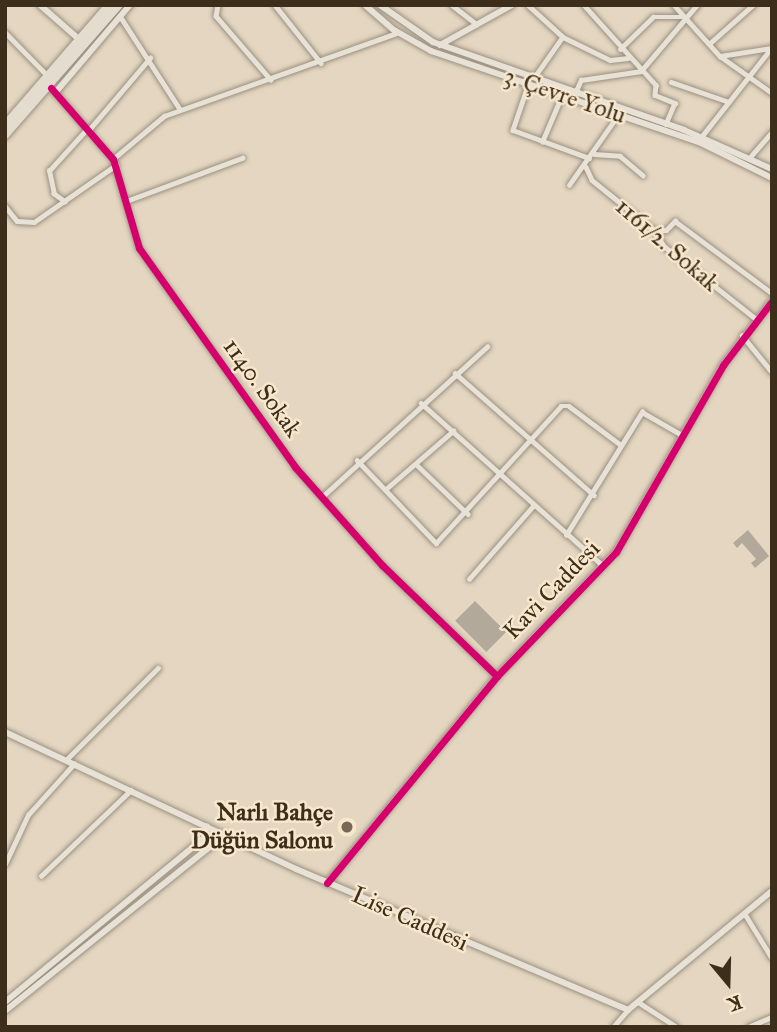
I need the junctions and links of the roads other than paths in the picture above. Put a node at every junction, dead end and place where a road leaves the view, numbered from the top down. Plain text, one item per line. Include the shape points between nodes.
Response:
1 (40, 5) edge
2 (130, 5) edge
3 (218, 5) edge
4 (275, 5) edge
5 (365, 5) edge
6 (380, 5) edge
7 (452, 5) edge
8 (512, 5) edge
9 (528, 5) edge
10 (584, 5) edge
11 (674, 5) edge
12 (697, 5) edge
13 (753, 5) edge
14 (116, 9) edge
15 (684, 17) junction
16 (476, 24) junction
17 (5, 32) edge
18 (397, 33) junction
19 (563, 37) junction
20 (80, 40) junction
21 (709, 44) junction
22 (440, 45) junction
23 (771, 48) edge
24 (620, 49) junction
25 (719, 56) junction
26 (150, 58) junction
27 (628, 58) junction
28 (321, 63) junction
29 (642, 71) junction
30 (51, 77) junction
31 (748, 79) junction
32 (271, 80) junction
33 (532, 80) junction
34 (671, 82) dead end
35 (53, 90) junction
36 (576, 91) junction
37 (772, 93) edge
38 (562, 94) junction
39 (729, 103) junction
40 (180, 109) junction
41 (619, 114) junction
42 (7, 121) edge
43 (666, 124) junction
44 (87, 130) junction
45 (772, 132) edge
46 (5, 135) edge
47 (702, 136) junction
48 (542, 142) junction
49 (592, 156) junction
50 (751, 156) junction
51 (242, 158) dead end
52 (115, 162) junction
53 (586, 167) junction
54 (772, 169) edge
55 (643, 175) dead end
56 (772, 178) edge
57 (569, 185) dead end
58 (129, 200) junction
59 (65, 202) junction
60 (5, 206) edge
61 (654, 230) junction
62 (772, 293) edge
63 (772, 301) edge
64 (766, 308) junction
65 (772, 315) edge
66 (755, 318) junction
67 (742, 335) junction
68 (486, 347) dead end
69 (772, 372) edge
70 (455, 373) junction
71 (421, 403) junction
72 (453, 431) junction
73 (682, 435) junction
74 (531, 440) junction
75 (621, 445) junction
76 (357, 460) junction
77 (416, 464) junction
78 (501, 475) junction
79 (386, 489) junction
80 (594, 495) junction
81 (323, 496) junction
82 (534, 505) junction
83 (468, 514) junction
84 (566, 535) junction
85 (604, 567) junction
86 (469, 579) dead end
87 (158, 668) dead end
88 (497, 676) junction
89 (5, 732) edge
90 (66, 760) junction
91 (75, 764) junction
92 (131, 789) junction
93 (207, 826) junction
94 (225, 835) junction
95 (5, 864) edge
96 (41, 876) dead end
97 (327, 883) junction
98 (772, 891) edge
99 (745, 914) junction
100 (772, 958) edge
101 (5, 1002) edge
102 (638, 1002) junction
103 (628, 1010) junction
104 (5, 1011) edge
105 (772, 1017) edge
106 (613, 1027) edge
107 (677, 1027) edge
108 (748, 1027) edge

1 - 20 street
2 - 14 street
3 - 32 street via 216,16
4 - 28 street
5 - 18 street, 3. Çevre Yolu
6 - 22 street, 3. Çevre Yolu
7 - 16 street
8 - 16 street
9 - 19 street
10 - 24 street
11 - 15 street
12 - 15 street
13 - 21 street
14 - 20 highway
14 - 26 street
14 - 35 highway
15 - 21 street
15 - 24 street via 653,17
15 - 29 street
16 - 22 street
17 - 30 street
18 - 28 street
18 - 33 street, 3. Çevre Yolu via 438,54
19 - 27 street via 610,60
19 - 33 street
20 - 30 highway
21 - 25 street
22 - 33 street, 3. Çevre Yolu
23 - 25 street
23 - 31 street
24 - 27 street
25 - 31 street
26 - 40 street
26 - 44 street
27 - 29 street
28 - 32 street
29 - 36 street via 582,80
29 - 43 street via 656,85 655,95 675,103
30 - 42 highway
31 - 37 street
31 - 39 street
32 - 40 street
33 - 36 street, 3. Çevre Yolu
33 - 38 street, 3. Çevre Yolu
33 - 48 street via 512,126
34 - 39 street
35 - 44 street, 1140. Sokak
35 - 46 highway
36 - 43 street, 3. Çevre Yolu
38 - 41 street, 3. Çevre Yolu
38 - 48 street
39 - 47 street
40 - 52 street via 154,121
41 - 49 street
41 - 56 street, 3. Çevre Yolu via 699,142
43 - 47 street, 3. Çevre Yolu
44 - 52 street, 1140. Sokak
44 - 59 street via 49,171 54,194
45 - 50 street
47 - 50 street, 3. Çevre Yolu
48 - 49 street
49 - 53 street
49 - 55 street via 620,156
50 - 54 street, 3. Çevre Yolu
51 - 58 street
52 - 58 street, 1140. Sokak
52 - 59 street
53 - 57 street
53 - 61 street, 1161/2. Sokak via 592,180
58 - 81 street, 1140. Sokak via 139,248 295,467
59 - 60 street via 27,223 14,219
61 - 62 street via 666,230 675,221
61 - 66 street, 1161/2. Sokak via 673,255
63 - 64 street, Kavi Caddesi
64 - 65 street
64 - 66 street, Kavi Caddesi
66 - 67 street, Kavi Caddesi
67 - 69 street
67 - 73 street, Kavi Caddesi
68 - 70 street
70 - 71 street
70 - 74 street
71 - 72 street
71 - 76 street
72 - 77 street
72 - 78 street
73 - 75 street via 646,411
73 - 85 street, Kavi Caddesi
74 - 75 street via 566,405
74 - 78 street
74 - 80 street
75 - 80 street
76 - 79 street
76 - 81 street
77 - 79 street
77 - 83 street
78 - 82 street
78 - 83 street
79 - 83 street via 432,542 444,540
80 - 84 street
81 - 88 street, 1140. Sokak via 382,565
82 - 84 street
82 - 86 street
84 - 85 street
85 - 88 street, Kavi Caddesi
87 - 90 street
88 - 97 street, Kavi Caddesi
89 - 90 street, Lise Caddesi
90 - 91 street, Lise Caddesi
91 - 92 street, Lise Caddesi
91 - 95 street via 28,816
92 - 93 street, Lise Caddesi
92 - 96 street
93 - 94 street, Lise Caddesi
93 - 101 street via 195,845
94 - 97 street, Lise Caddesi
94 - 104 street
97 - 103 street, Lise Caddesi
98 - 99 street
99 - 100 street
99 - 102 street
102 - 103 street
102 - 107 street
103 - 106 street
105 - 108 street

